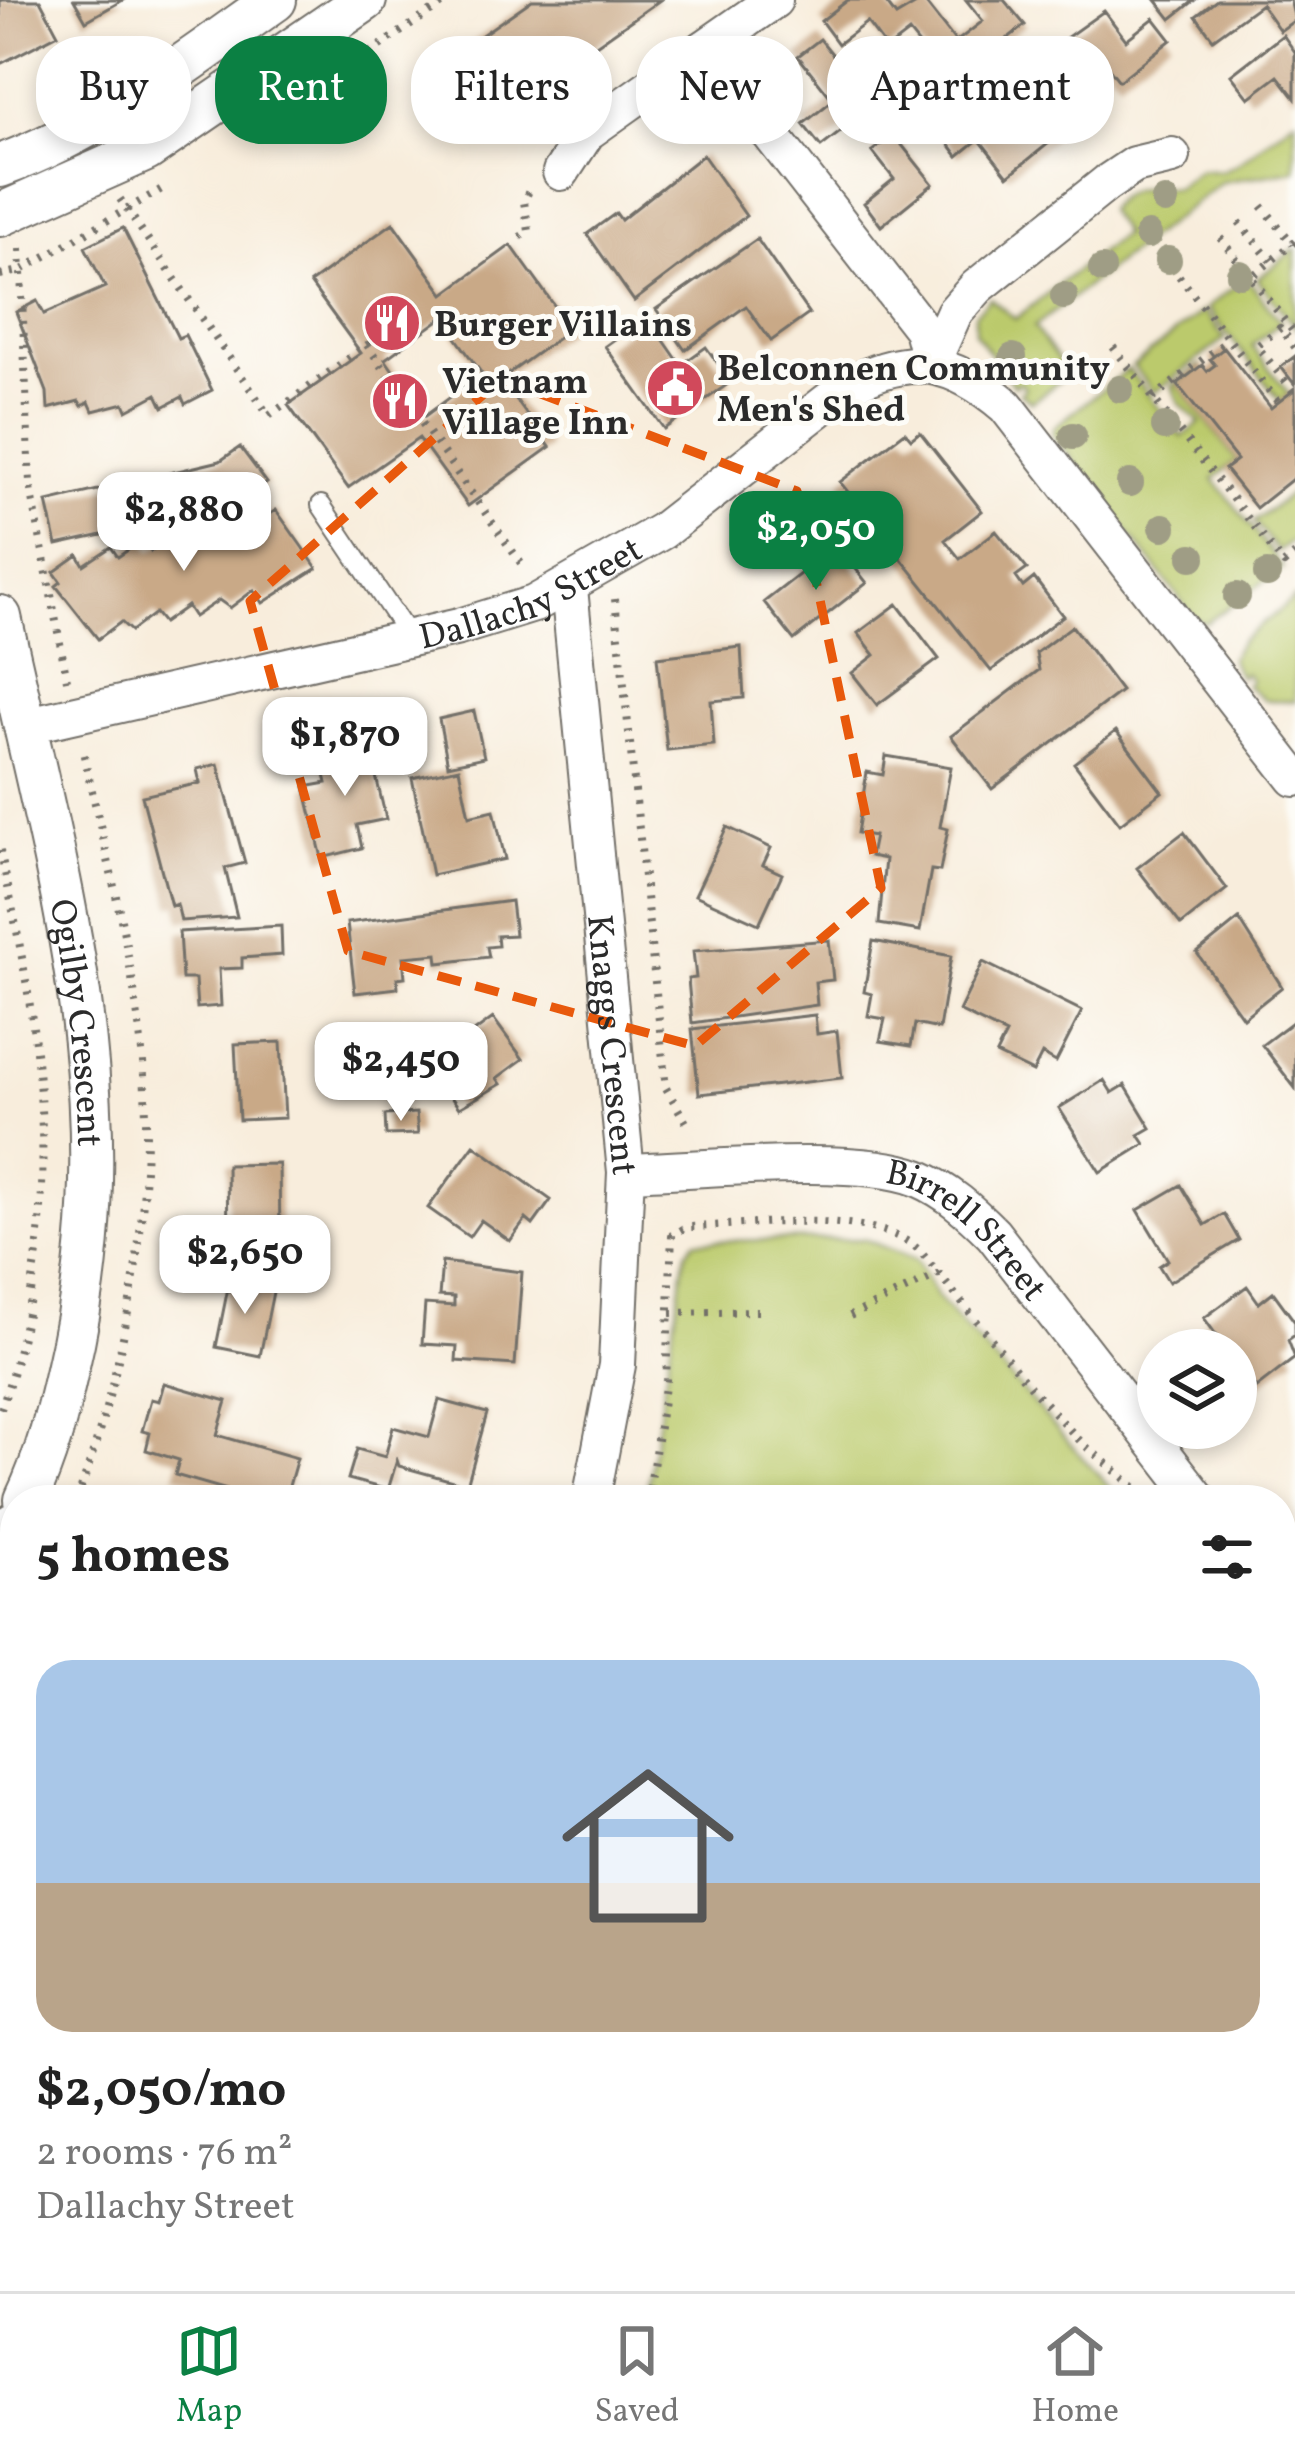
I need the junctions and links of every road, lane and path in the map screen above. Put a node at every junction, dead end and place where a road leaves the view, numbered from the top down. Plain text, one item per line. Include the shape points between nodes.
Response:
1 (275, 0) edge
2 (448, 0) edge
3 (774, 0) edge
4 (337, 17) edge
5 (724, 36) edge
6 (387, 41) edge
7 (191, 85) edge
8 (636, 98) edge
9 (191, 107) edge
10 (102, 144) edge
11 (130, 144) edge
12 (134, 144) edge
13 (777, 144) edge
14 (1172, 156) dead end
15 (0, 166) edge
16 (561, 172) dead end
17 (183, 173) dead end
18 (1262, 206) dead end
19 (128, 211) junction
20 (10, 212) edge
21 (1239, 222) dead end
22 (1220, 238) dead end
23 (1294, 243) edge
24 (1271, 261) junction
25 (20, 271) junction
26 (0, 275) edge
27 (1179, 276) dead end
28 (1251, 278) junction
29 (1295, 334) edge
30 (1228, 340) junction
31 (1113, 347) dead end
32 (1295, 347) edge
33 (931, 364) junction
34 (1293, 391) edge
35 (1153, 398) junction
36 (1278, 403) dead end
37 (321, 505) dead end
38 (1295, 555) edge
39 (558, 578) junction
40 (45, 582) dead end
41 (615, 597) dead end
42 (0, 617) edge
43 (410, 638) junction
44 (25, 726) junction
45 (1283, 738) edge
46 (1295, 778) edge
47 (0, 850) edge
48 (688, 1126) dead end
49 (626, 1172) junction
50 (940, 1273) junction
51 (759, 1311) dead end
52 (671, 1313) junction
53 (850, 1316) dead end
54 (0, 1412) edge
55 (32, 1485) edge
56 (594, 1485) edge
57 (650, 1485) edge
58 (1132, 1485) edge
59 (1187, 1485) edge

1 - 7 street
2 - 6 path
3 - 5 street
4 - 9 street
8 - 16 street via 587,132
10 - 15 street via 54,147
11 - 20 street
12 - 19 path
13 - 33 street via 922,329
14 - 33 street via 1134,165 976,287
17 - 19 path
18 - 23 path
19 - 25 path
19 - 39 path via 269,416 367,346 529,574
20 - 25 path
21 - 24 path
22 - 28 path
23 - 24 path
24 - 28 path
25 - 26 path
25 - 40 path via 24,416
27 - 30 path
28 - 29 path
30 - 35 path
30 - 36 path
31 - 35 path
32 - 34 path via 1280,328 1257,346
33 - 39 street, Dallachy Street via 878,370 848,386 662,532
33 - 45 street via 972,377 1006,406
35 - 38 path via 1284,564
37 - 43 lane
39 - 43 street, Dallachy Street via 515,610
39 - 49 street, Knaggs Crescent
41 - 48 path via 666,1088
42 - 44 street, Ogilby Crescent
43 - 44 street, Dallachy Street
44 - 55 street, Ogilby Crescent via 73,935 91,1062 94,1187 82,1309
45 - 46 street
47 - 54 path via 30,986 46,1140 27,1328
49 - 56 street, Knaggs Crescent via 617,1365
49 - 59 street, Birrell Street via 853,1167 918,1178 959,1201 993,1234
50 - 52 path via 906,1238 870,1225 686,1227 672,1235
50 - 53 path
50 - 58 path via 1044,1402
51 - 52 path
52 - 57 path

